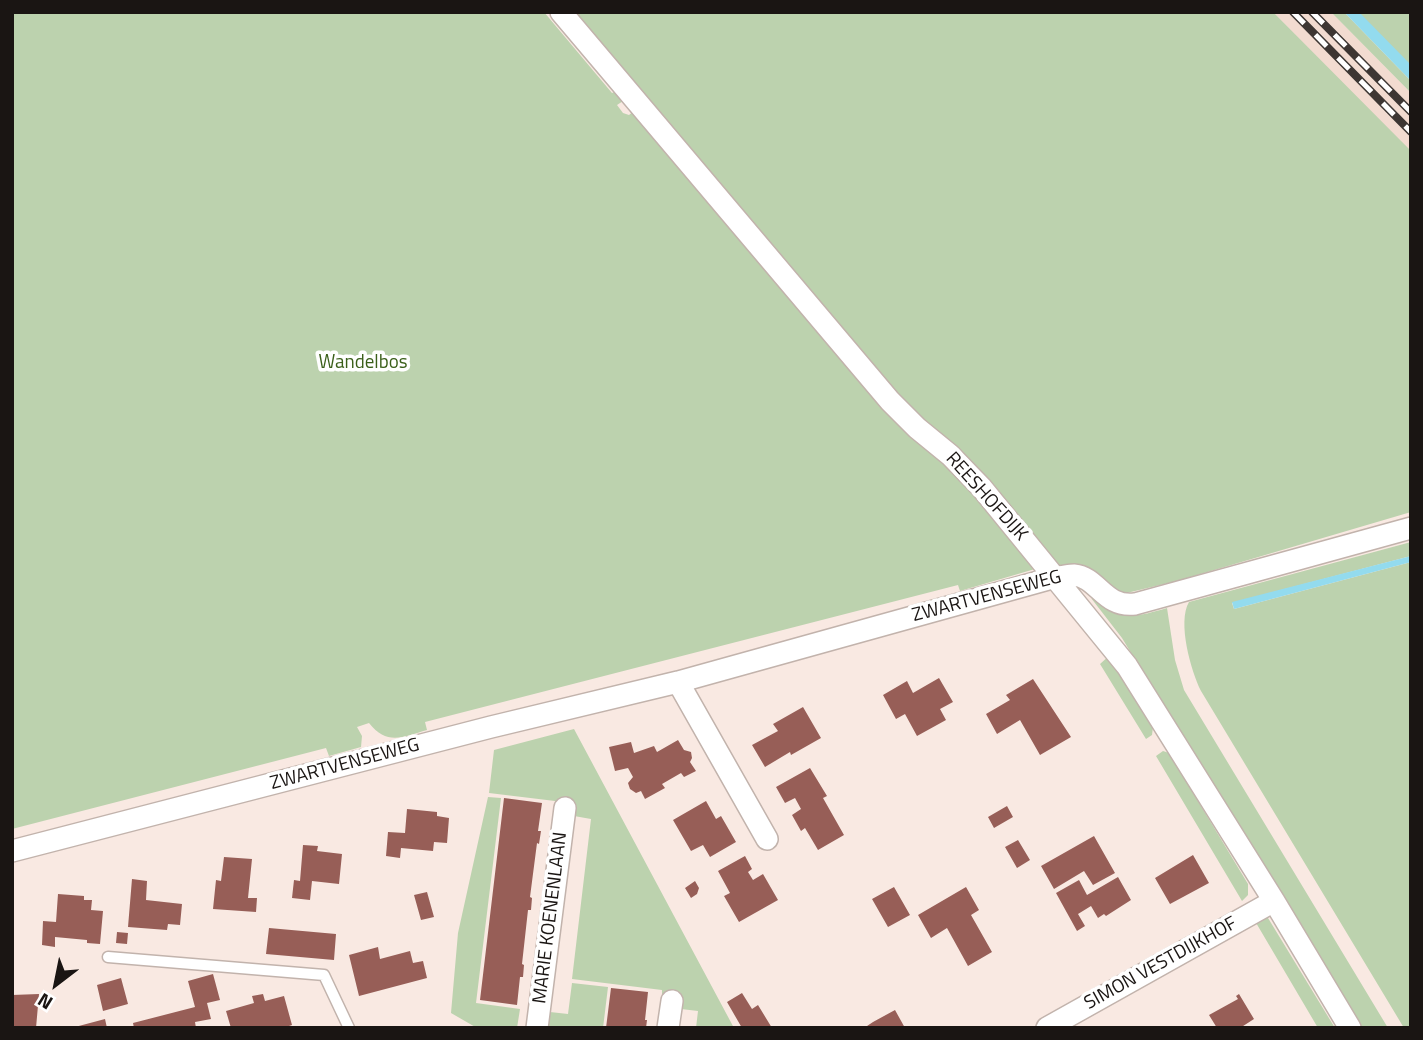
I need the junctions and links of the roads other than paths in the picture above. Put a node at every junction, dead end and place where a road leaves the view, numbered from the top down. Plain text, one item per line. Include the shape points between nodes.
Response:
1 (561, 12) edge
2 (1411, 527) edge
3 (1056, 577) junction
4 (678, 682) junction
5 (565, 808) dead end
6 (767, 839) dead end
7 (12, 851) edge
8 (1274, 901) junction
9 (108, 957) dead end
10 (672, 1001) dead end
11 (349, 1028) edge
12 (537, 1028) edge
13 (668, 1028) edge
14 (1047, 1028) edge
15 (1350, 1028) edge

1 - 3 street, REESHOFDIJK via 890,401 958,463
2 - 3 street, ZWARTVENSEWEG via 1124,606 1076,575
3 - 4 street, ZWARTVENSEWEG
3 - 8 street, REESHOFDIJK via 1127,666
4 - 6 street
4 - 7 street, ZWARTVENSEWEG
5 - 12 street, MARIE KOENENLAAN
8 - 14 street, SIMON VESTDIJKHOF
8 - 15 street, REESHOFDIJK
9 - 11 lane via 324,975
10 - 13 street

